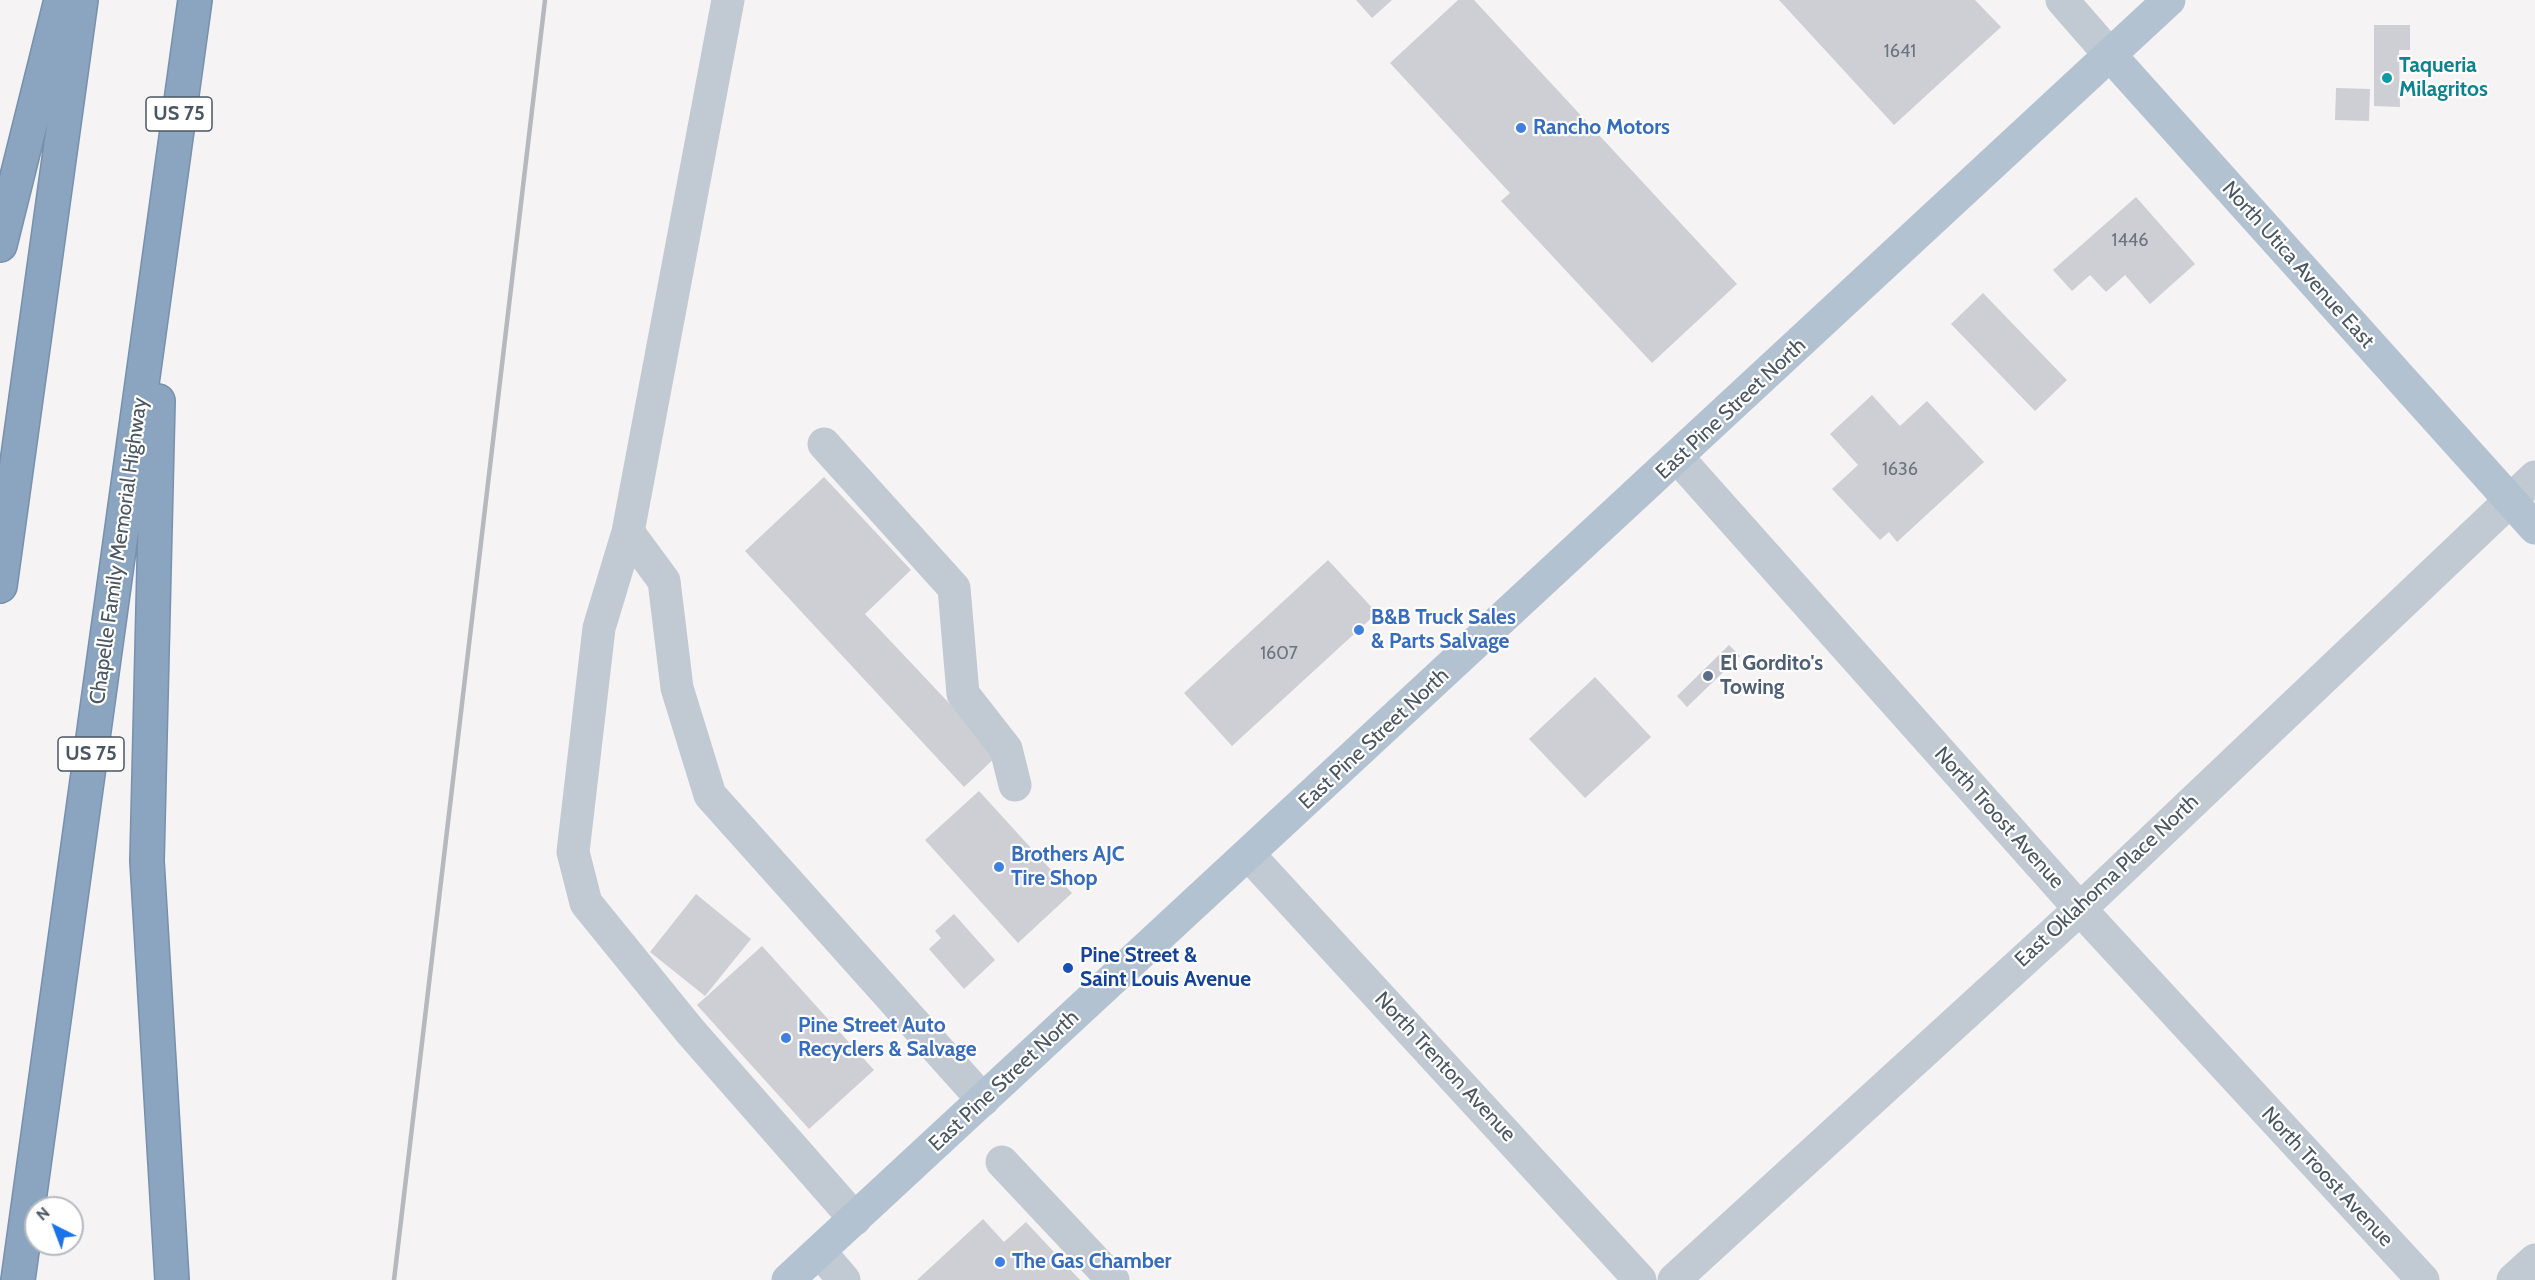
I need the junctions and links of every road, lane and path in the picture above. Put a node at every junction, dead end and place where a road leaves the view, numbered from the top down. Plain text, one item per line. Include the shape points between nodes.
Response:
1 (61, 0) edge
2 (81, 0) edge
3 (195, 0) edge
4 (728, 0) edge
5 (2062, 0) edge
6 (2169, 0) edge
7 (2110, 55) junction
8 (164, 229) junction
9 (0, 245) edge
10 (824, 444) dead end
11 (1678, 458) junction
12 (2535, 477) edge
13 (2510, 500) junction
14 (2535, 528) edge
15 (628, 532) junction
16 (0, 586) edge
17 (1015, 785) dead end
18 (1249, 855) junction
19 (2080, 909) junction
20 (983, 1100) junction
21 (1002, 1162) dead end
22 (855, 1219) junction
23 (820, 1252) junction
24 (2535, 1260) edge
25 (18, 1280) edge
26 (172, 1280) edge
27 (788, 1280) edge
28 (844, 1280) edge
29 (1113, 1280) edge
30 (1640, 1280) edge
31 (1674, 1280) edge
32 (2422, 1280) edge
33 (2513, 1280) edge

1 - 9 highway
2 - 16 highway
3 - 8 highway, Chapelle Family Memorial Highway / US 75
4 - 15 street
5 - 7 street, North Utica Avenue East
6 - 7 main road, East Pine Street North
7 - 11 main road, East Pine Street North
7 - 13 main road, North Utica Avenue East
8 - 25 highway, Chapelle Family Memorial Highway / US 75
8 - 26 highway via 147,861
10 - 17 street via 954,588 963,694 1006,749
11 - 18 main road, East Pine Street North
11 - 19 street, North Troost Avenue
12 - 13 street, East Oklahoma Place North
13 - 14 main road, North Utica Avenue East
13 - 19 street, East Oklahoma Place North
15 - 20 street via 664,581 677,688 710,795
15 - 22 street via 599,628 573,852 586,903 690,1031
18 - 20 main road, East Pine Street North
18 - 30 street, North Trenton Avenue
19 - 31 street, East Oklahoma Place North
19 - 32 street, North Troost Avenue
20 - 22 main road, East Pine Street North
21 - 29 street
22 - 23 main road, East Pine Street North
23 - 27 main road, East Pine Street North
23 - 28 street
24 - 33 street

